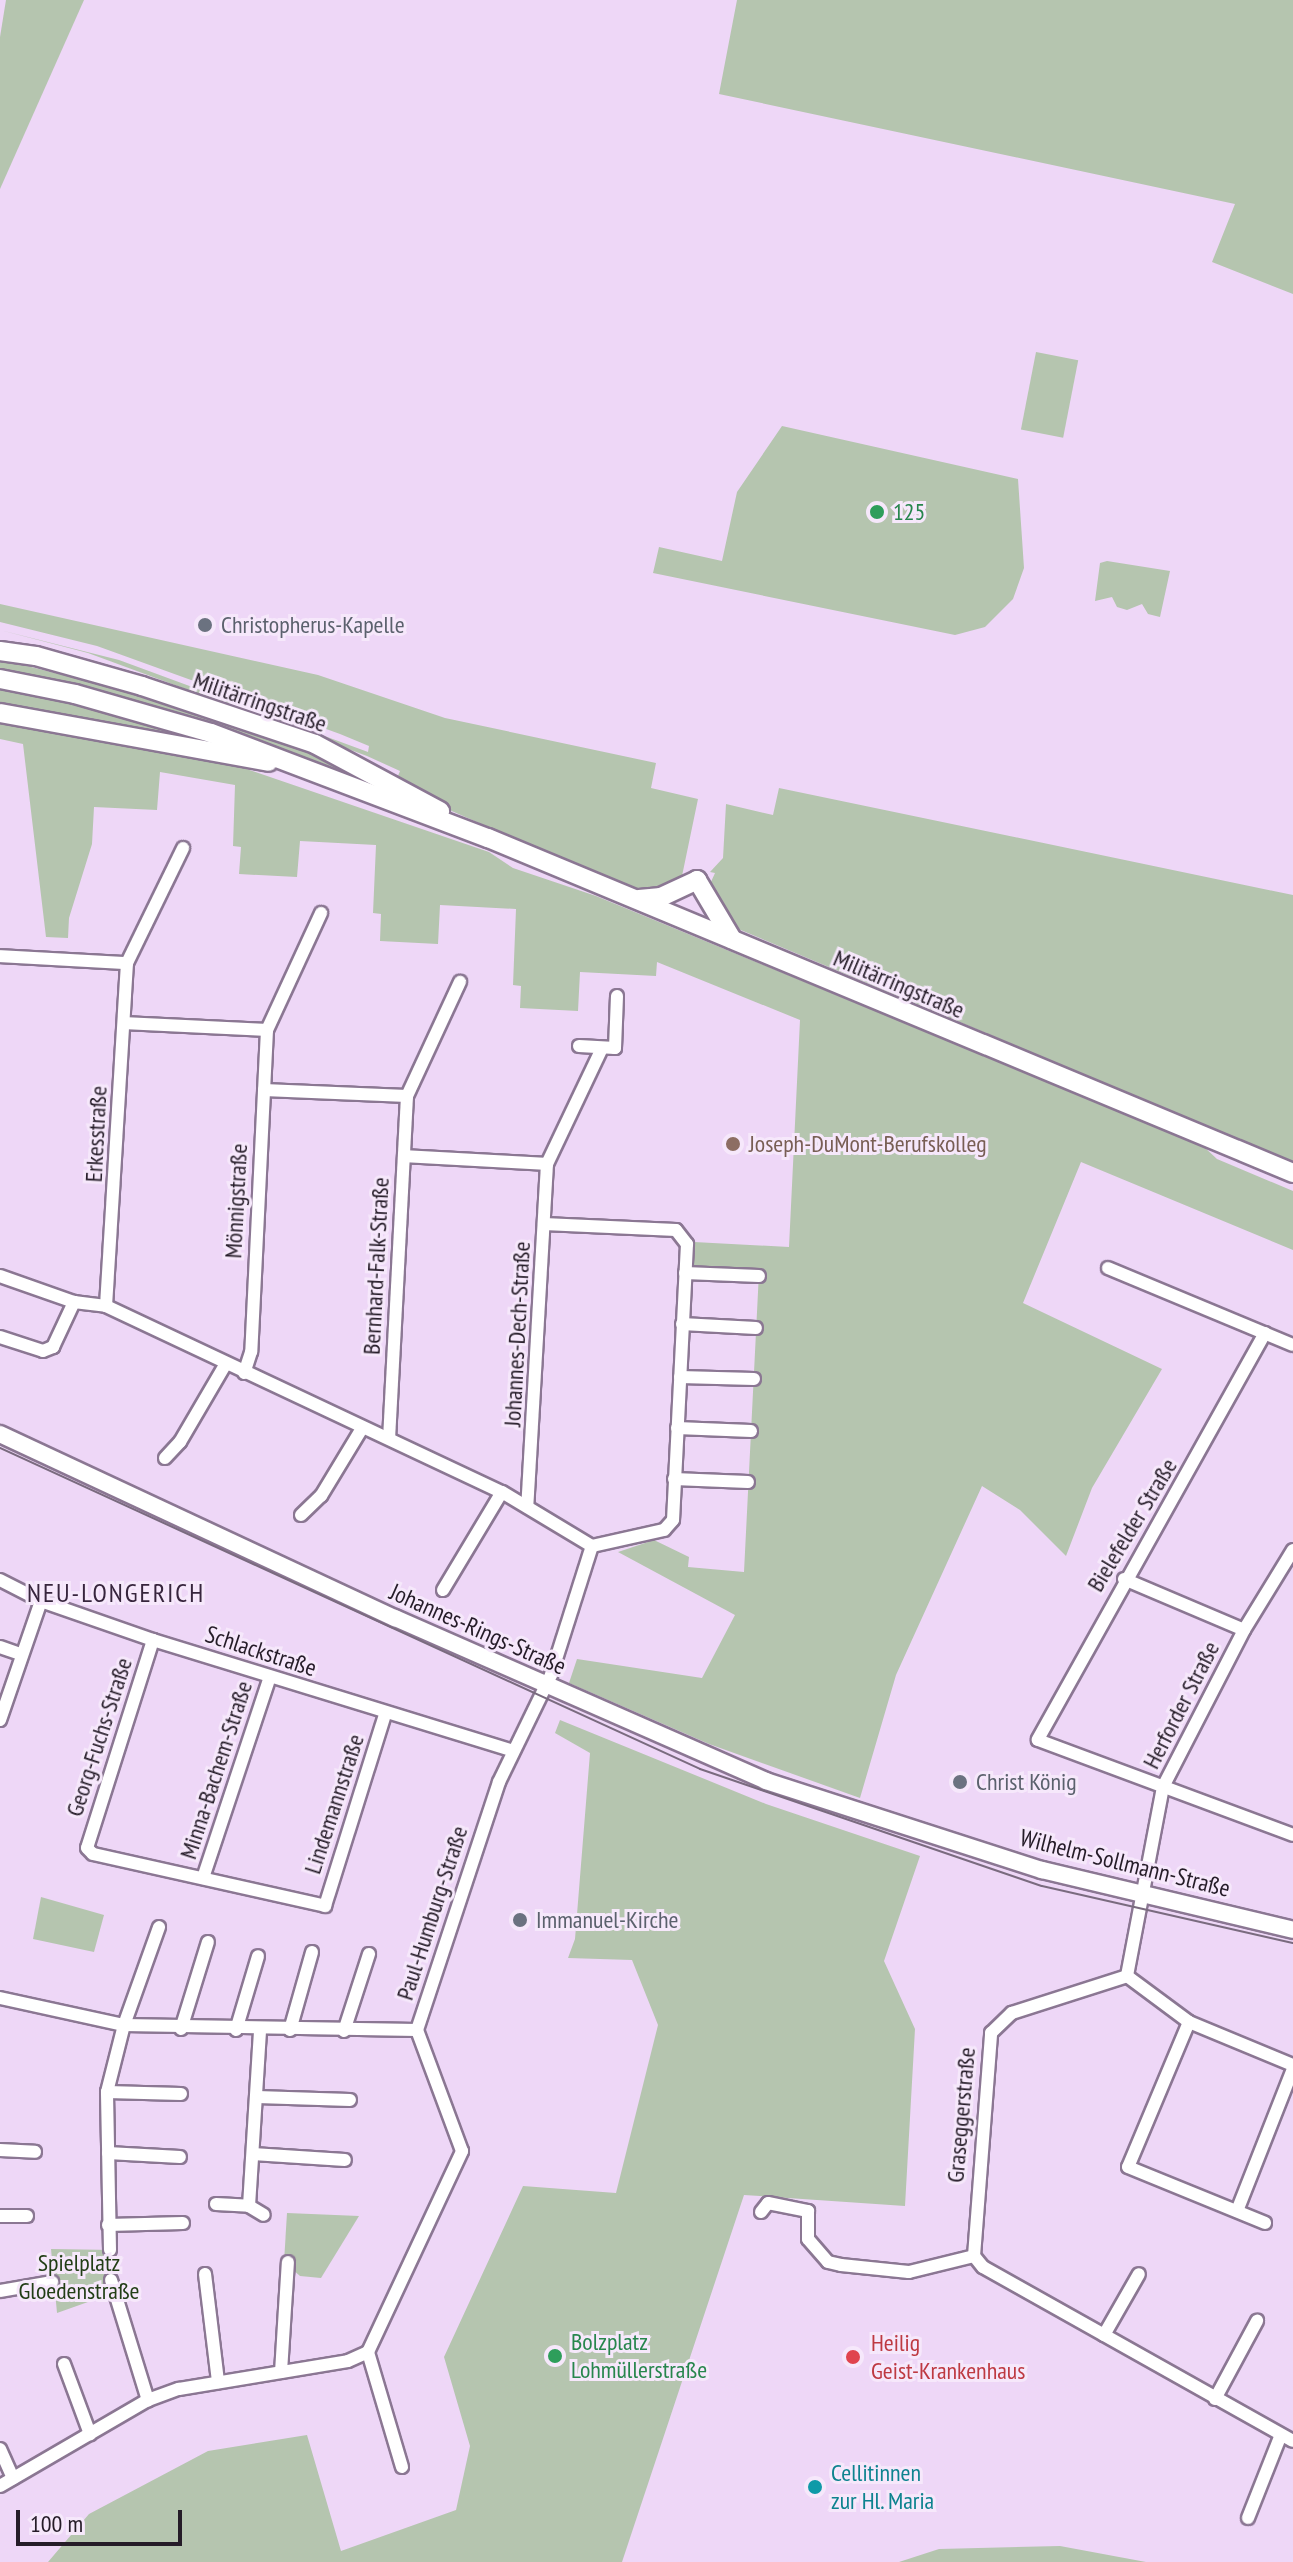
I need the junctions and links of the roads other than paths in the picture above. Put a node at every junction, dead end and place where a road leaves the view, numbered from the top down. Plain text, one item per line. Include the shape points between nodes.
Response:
1 (0, 643) edge
2 (0, 651) edge
3 (36, 656) junction
4 (0, 679) edge
5 (0, 713) edge
6 (296, 766) junction
7 (370, 772) junction
8 (361, 792) junction
9 (488, 838) junction
10 (183, 848) dead end
11 (634, 899) junction
12 (321, 913) dead end
13 (734, 941) junction
14 (0, 956) edge
15 (127, 963) junction
16 (460, 982) dead end
17 (617, 996) dead end
18 (124, 1023) junction
19 (267, 1030) junction
20 (579, 1046) dead end
21 (602, 1048) junction
22 (264, 1090) junction
23 (407, 1096) junction
24 (404, 1156) junction
25 (547, 1164) junction
26 (1293, 1173) edge
27 (544, 1224) junction
28 (1108, 1268) dead end
29 (685, 1273) junction
30 (0, 1276) edge
31 (759, 1276) dead end
32 (74, 1302) junction
33 (106, 1306) junction
34 (682, 1324) junction
35 (756, 1328) dead end
36 (1265, 1333) junction
37 (0, 1337) edge
38 (1293, 1345) edge
39 (225, 1365) junction
40 (244, 1373) junction
41 (680, 1377) junction
42 (754, 1379) dead end
43 (677, 1428) junction
44 (361, 1430) junction
45 (751, 1431) dead end
46 (0, 1434) edge
47 (389, 1437) junction
48 (165, 1458) dead end
49 (674, 1479) junction
50 (748, 1482) dead end
51 (502, 1492) junction
52 (527, 1506) junction
53 (301, 1515) dead end
54 (592, 1546) junction
55 (1293, 1550) edge
56 (1124, 1579) junction
57 (0, 1580) edge
58 (443, 1590) dead end
59 (41, 1601) junction
60 (1244, 1630) junction
61 (153, 1640) junction
62 (0, 1647) edge
63 (20, 1654) junction
64 (270, 1677) junction
65 (546, 1686) junction
66 (2, 1705) edge
67 (385, 1715) junction
68 (0, 1720) edge
69 (513, 1751) junction
70 (1163, 1787) junction
71 (1293, 1835) edge
72 (947, 1841) joint
73 (203, 1878) junction
74 (1142, 1894) junction
75 (159, 1927) dead end
76 (1293, 1930) edge
77 (208, 1942) dead end
78 (312, 1952) dead end
79 (369, 1954) dead end
80 (258, 1956) dead end
81 (1127, 1976) junction
82 (0, 1998) edge
83 (1189, 2022) junction
84 (124, 2025) junction
85 (181, 2029) junction
86 (236, 2030) junction
87 (290, 2030) junction
88 (417, 2030) junction
89 (260, 2031) junction
90 (344, 2031) junction
91 (1293, 2067) edge
92 (107, 2092) junction
93 (181, 2094) dead end
94 (257, 2097) junction
95 (350, 2100) dead end
96 (0, 2150) edge
97 (35, 2152) dead end
98 (108, 2153) junction
99 (253, 2154) junction
100 (180, 2157) dead end
101 (345, 2160) dead end
102 (216, 2204) dead end
103 (249, 2206) junction
104 (1237, 2211) junction
105 (761, 2212) dead end
106 (264, 2215) dead end
107 (0, 2216) edge
108 (27, 2216) dead end
109 (183, 2223) dead end
110 (1265, 2223) dead end
111 (108, 2225) junction
112 (110, 2250) dead end
113 (974, 2256) junction
114 (288, 2262) dead end
115 (205, 2274) dead end
116 (1139, 2274) dead end
117 (111, 2280) dead end
118 (52, 2282) dead end
119 (0, 2291) edge
120 (1257, 2321) dead end
121 (1104, 2335) junction
122 (368, 2352) junction
123 (64, 2364) dead end
124 (281, 2372) junction
125 (218, 2382) junction
126 (1215, 2399) junction
127 (148, 2400) junction
128 (90, 2434) junction
129 (1287, 2439) edge
130 (0, 2449) edge
131 (402, 2467) dead end
132 (13, 2478) junction
133 (0, 2486) edge
134 (1248, 2518) dead end

1 - 3 main road
2 - 3 main road, Militärringstraße
3 - 7 main road, Militärringstraße via 267,727
4 - 6 main road, Militärringstraße via 75,694 211,733
5 - 6 main road
6 - 8 main road, Militärringstraße
7 - 8 main road
7 - 9 main road, Militärringstraße
8 - 9 main road, Militärringstraße
9 - 11 main road, Militärringstraße
10 - 15 street, Erkesstraße
11 - 13 main road, Militärringstraße
11 - 13 main road via 661,897 697,880
12 - 19 street, Mönnigstraße
13 - 26 main road, Militärringstraße
14 - 15 street
15 - 18 street, Erkesstraße
16 - 23 street, Bernhard-Falk-Straße
17 - 21 street, Johannes-Dech-Straße via 615,1048
18 - 19 street
18 - 33 street, Erkesstraße
19 - 22 street, Mönnigstraße
20 - 21 street
21 - 25 street, Johannes-Dech-Straße
22 - 23 street
22 - 40 street, Mönnigstraße via 251,1352
23 - 24 street, Bernhard-Falk-Straße
24 - 25 street
24 - 47 street, Bernhard-Falk-Straße
25 - 27 street, Johannes-Dech-Straße
27 - 29 street via 676,1230 687,1244
27 - 52 street, Johannes-Dech-Straße
28 - 36 street
29 - 31 street
29 - 34 street
30 - 32 street
32 - 33 street
32 - 37 street via 53,1347 43,1351
33 - 39 street
34 - 35 street
34 - 41 street
36 - 38 street
36 - 56 street, Bielefelder Straße
39 - 40 street
39 - 48 street
40 - 44 street
41 - 42 street
41 - 43 street
43 - 45 street
43 - 49 street
44 - 47 street
44 - 53 street via 321,1496
46 - 65 street, Johannes-Rings-Straße
47 - 51 street
49 - 50 street
49 - 54 street via 669,1527
51 - 52 street
51 - 58 street
52 - 54 street
54 - 65 street, Paul-Humburg-Straße
55 - 60 street, Herforder Straße
56 - 60 street
56 - 70 street, Bielefelder Straße via 1038,1740
57 - 59 street, Schlackstraße
59 - 61 street, Schlackstraße
59 - 63 street
60 - 70 street, Herforder Straße
61 - 64 street, Schlackstraße
61 - 73 street, Georg-Fuchs-Straße via 87,1848
62 - 63 street
63 - 66 street
64 - 67 street, Schlackstraße
64 - 73 street, Minna-Bachem-Straße
65 - 69 street, Paul-Humburg-Straße
65 - 72 street, Johannes-Rings-Straße via 766,1781
66 - 68 street
67 - 69 street, Schlackstraße
67 - 73 street, Lindemannstraße via 325,1906
69 - 88 street, Paul-Humburg-Straße
70 - 71 street
70 - 74 street, Herforder Straße
72 - 74 street, Wilhelm-Sollmann-Straße
74 - 76 street, Wilhelm-Sollmann-Straße
74 - 81 street, Herforder Straße
75 - 84 street
77 - 85 street
78 - 87 street
79 - 90 street
80 - 86 street
81 - 83 street
81 - 113 street, Graseggerstraße via 1012,2013 991,2033
82 - 84 street
83 - 91 street
83 - 104 street via 1128,2167
84 - 85 street
84 - 92 street
85 - 86 street
86 - 89 street
87 - 89 street
87 - 90 street
88 - 90 street
88 - 122 street, Paul-Humburg-Straße via 460,2136 461,2160
89 - 94 street
91 - 104 street
92 - 93 street
92 - 98 street
94 - 95 street
94 - 99 street
96 - 97 street
98 - 100 street
98 - 111 street
99 - 101 street
99 - 103 street
102 - 103 street
103 - 106 street
104 - 110 street
105 - 113 street via 768,2203 808,2211 808,2239 828,2262 841,2265 909,2272
107 - 108 street
109 - 111 street
111 - 112 street
113 - 121 street via 983,2267
114 - 124 street
115 - 125 street
116 - 121 street
117 - 127 street
118 - 119 street
120 - 126 street
121 - 126 street
122 - 124 street via 348,2361
122 - 131 street
123 - 128 street
124 - 125 street
125 - 127 street
126 - 129 street
127 - 128 street
128 - 132 street
129 - 134 street
130 - 132 street
132 - 133 street

